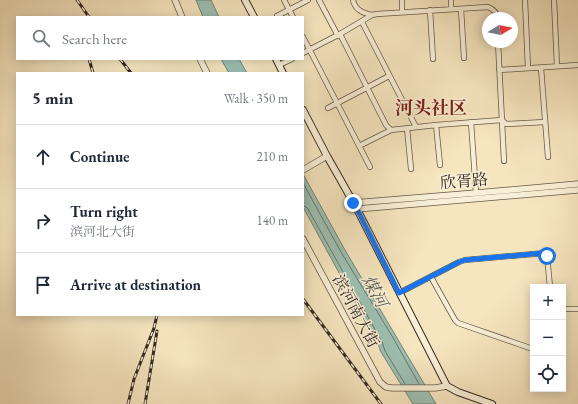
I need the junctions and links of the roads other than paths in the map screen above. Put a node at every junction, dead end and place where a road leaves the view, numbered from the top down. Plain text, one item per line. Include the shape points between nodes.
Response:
1 (175, 0) edge
2 (245, 0) edge
3 (284, 0) edge
4 (308, 0) edge
5 (319, 0) edge
6 (353, 0) edge
7 (402, 0) edge
8 (451, 0) edge
9 (525, 0) edge
10 (554, 0) edge
11 (451, 9) junction
12 (461, 9) junction
13 (289, 10) junction
14 (430, 10) junction
15 (402, 12) junction
16 (495, 12) edge
17 (372, 15) junction
18 (182, 16) edge
19 (253, 16) edge
20 (277, 16) edge
21 (292, 16) edge
22 (362, 22) junction
23 (339, 35) junction
24 (304, 39) edge
25 (498, 48) edge
26 (310, 50) junction
27 (304, 53) edge
28 (464, 58) dead end
29 (433, 59) dead end
30 (200, 60) edge
31 (276, 60) edge
32 (290, 60) edge
33 (279, 65) junction
34 (578, 65) edge
35 (557, 66) junction
36 (528, 68) junction
37 (541, 68) junction
38 (499, 70) junction
39 (206, 72) edge
40 (282, 72) edge
41 (389, 76) junction
42 (367, 87) junction
43 (337, 103) junction
44 (328, 108) dead end
45 (304, 112) edge
46 (502, 120) junction
47 (471, 122) junction
48 (545, 122) junction
49 (436, 125) junction
50 (416, 127) junction
51 (407, 128) junction
52 (391, 130) junction
53 (359, 146) junction
54 (327, 156) junction
55 (548, 157) dead end
56 (504, 161) dead end
57 (440, 165) dead end
58 (370, 167) dead end
59 (304, 169) edge
60 (411, 170) dead end
61 (578, 184) edge
62 (578, 190) edge
63 (476, 193) junction
64 (353, 203) junction
65 (357, 209) junction
66 (304, 241) edge
67 (431, 277) junction
68 (550, 284) edge
69 (399, 293) junction
70 (566, 309) edge
71 (578, 309) edge
72 (530, 348) edge
73 (447, 386) junction
74 (492, 404) edge

1 - 18 street
2 - 19 main road
3 - 13 street
4 - 13 street
5 - 23 street
6 - 17 street via 356,8 362,13
7 - 15 street
8 - 11 street
9 - 36 street
10 - 35 street
11 - 12 street
11 - 14 street
12 - 16 street via 488,7
12 - 28 street
13 - 20 street
13 - 21 street
14 - 15 street
14 - 29 street
15 - 17 street
17 - 22 street
22 - 23 street
22 - 41 street
23 - 26 street
23 - 42 street
24 - 26 street
25 - 38 street
26 - 27 street
26 - 43 street
30 - 39 street
31 - 33 main road
32 - 33 street
33 - 40 main road
34 - 35 street
35 - 37 street
36 - 37 street
36 - 38 street
37 - 48 street
38 - 46 street
41 - 42 street
41 - 50 street
42 - 43 street
42 - 52 street
43 - 44 street
43 - 53 street
45 - 54 main road
46 - 47 street
46 - 48 street via 506,124
46 - 56 street
47 - 49 street
47 - 63 street
48 - 55 street
49 - 50 street
49 - 57 street
50 - 51 street
51 - 52 street
51 - 60 street
52 - 53 street
53 - 58 street
54 - 59 street
54 - 64 main road
61 - 63 street, 欣胥路
62 - 65 street, 欣胥路
63 - 64 street, 欣胥路
64 - 65 main road
65 - 69 main road
66 - 73 street, 滨河南大街 via 380,382 392,388
67 - 68 street via 465,260 544,253 547,256
67 - 69 street
67 - 72 street via 458,323
69 - 73 main road
70 - 71 street
73 - 74 main road

